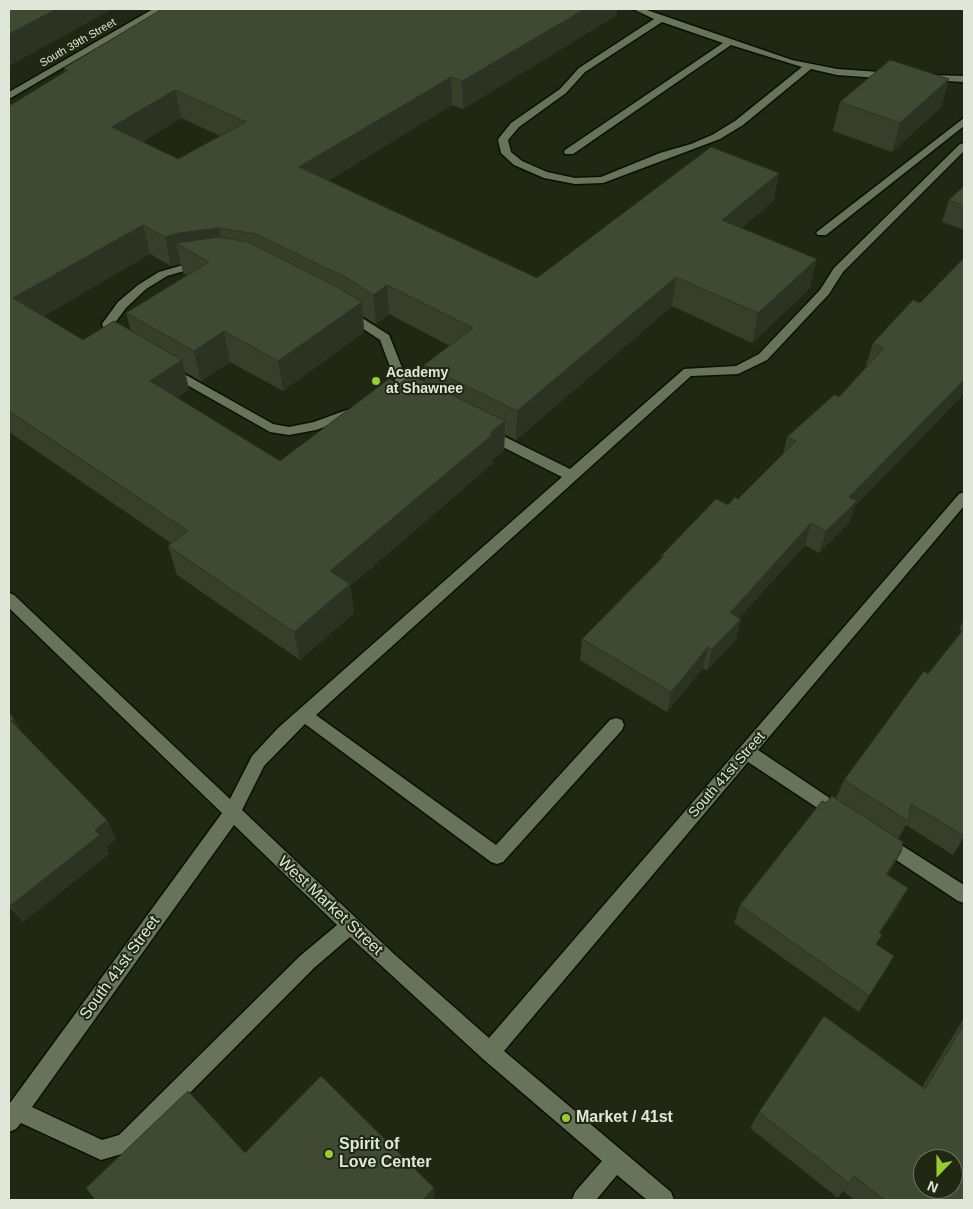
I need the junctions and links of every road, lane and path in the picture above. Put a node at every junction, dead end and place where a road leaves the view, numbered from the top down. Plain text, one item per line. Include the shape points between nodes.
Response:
1 (159, 9) edge
2 (637, 9) edge
3 (661, 19) junction
4 (730, 42) junction
5 (809, 66) junction
6 (902, 76) edge
7 (920, 78) edge
8 (964, 79) edge
9 (9, 96) edge
10 (964, 121) edge
11 (964, 146) edge
12 (569, 152) dead end
13 (822, 233) dead end
14 (216, 263) edge
15 (339, 309) edge
16 (129, 346) edge
17 (162, 366) edge
18 (424, 402) edge
19 (370, 406) edge
20 (476, 428) edge
21 (572, 476) junction
22 (964, 497) edge
23 (9, 599) edge
24 (304, 715) junction
25 (616, 725) dead end
26 (747, 752) junction
27 (232, 813) junction
28 (851, 821) edge
29 (867, 832) edge
30 (964, 895) edge
31 (351, 925) junction
32 (490, 1052) junction
33 (13, 1116) edge
34 (616, 1160) junction
35 (582, 1200) edge
36 (663, 1200) edge

1 - 9 street, South 39th Street
2 - 3 street
3 - 4 street
3 - 5 street via 582,70 563,91 515,125 503,140 506,153 518,164 544,174 575,181 604,180 716,137
4 - 5 street
4 - 12 street
5 - 6 street via 837,72
7 - 8 street
10 - 13 street
11 - 21 street, South 41st Street via 838,270 825,292 763,357 738,370 688,372
14 - 16 street via 163,274 122,305 108,324 112,337
15 - 18 street via 385,338 402,394
17 - 19 street via 270,428 289,431 316,426
20 - 21 street
21 - 24 street, South 41st Street
22 - 26 street, South 41st Street
23 - 27 street, West Market Street
24 - 25 street via 497,856
24 - 27 street, South 41st Street via 258,762
26 - 28 street
26 - 32 street, South 41st Street
27 - 31 street, West Market Street
27 - 33 street, South 41st Street
29 - 30 street
31 - 32 street, West Market Street
31 - 33 street via 307,962 125,1144 101,1150
32 - 34 street, West Market Street
34 - 35 street
34 - 36 street, West Market Street

